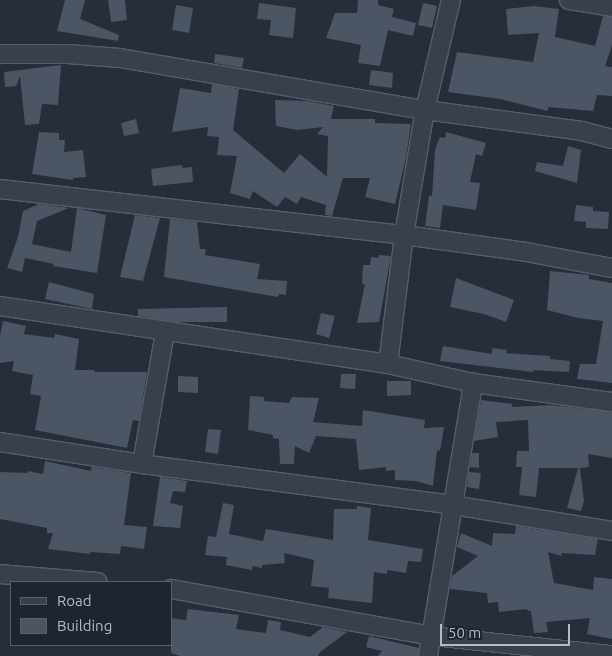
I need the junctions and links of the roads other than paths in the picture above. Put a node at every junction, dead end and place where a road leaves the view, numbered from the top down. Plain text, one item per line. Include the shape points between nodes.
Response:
1 (451, 0) edge
2 (569, 0) edge
3 (612, 7) edge
4 (0, 54) edge
5 (425, 110) junction
6 (612, 139) edge
7 (0, 189) edge
8 (404, 235) junction
9 (612, 268) edge
10 (0, 306) edge
11 (165, 332) junction
12 (388, 364) junction
13 (473, 383) junction
14 (612, 402) edge
15 (0, 442) edge
16 (142, 464) junction
17 (453, 505) junction
18 (612, 531) edge
19 (0, 574) edge
20 (86, 581) edge
21 (172, 589) edge
22 (431, 636) junction
23 (612, 655) edge
24 (428, 656) edge

1 - 5 street
2 - 3 street
4 - 5 street via 120,58
5 - 6 street via 582,131
5 - 8 street
7 - 8 street
8 - 9 street
8 - 12 street
10 - 11 street
11 - 12 street
11 - 16 street
12 - 13 street
13 - 14 street
13 - 17 street
15 - 16 street
16 - 17 street
17 - 18 street
17 - 22 street
19 - 20 street
21 - 22 street
22 - 23 street
22 - 24 street

